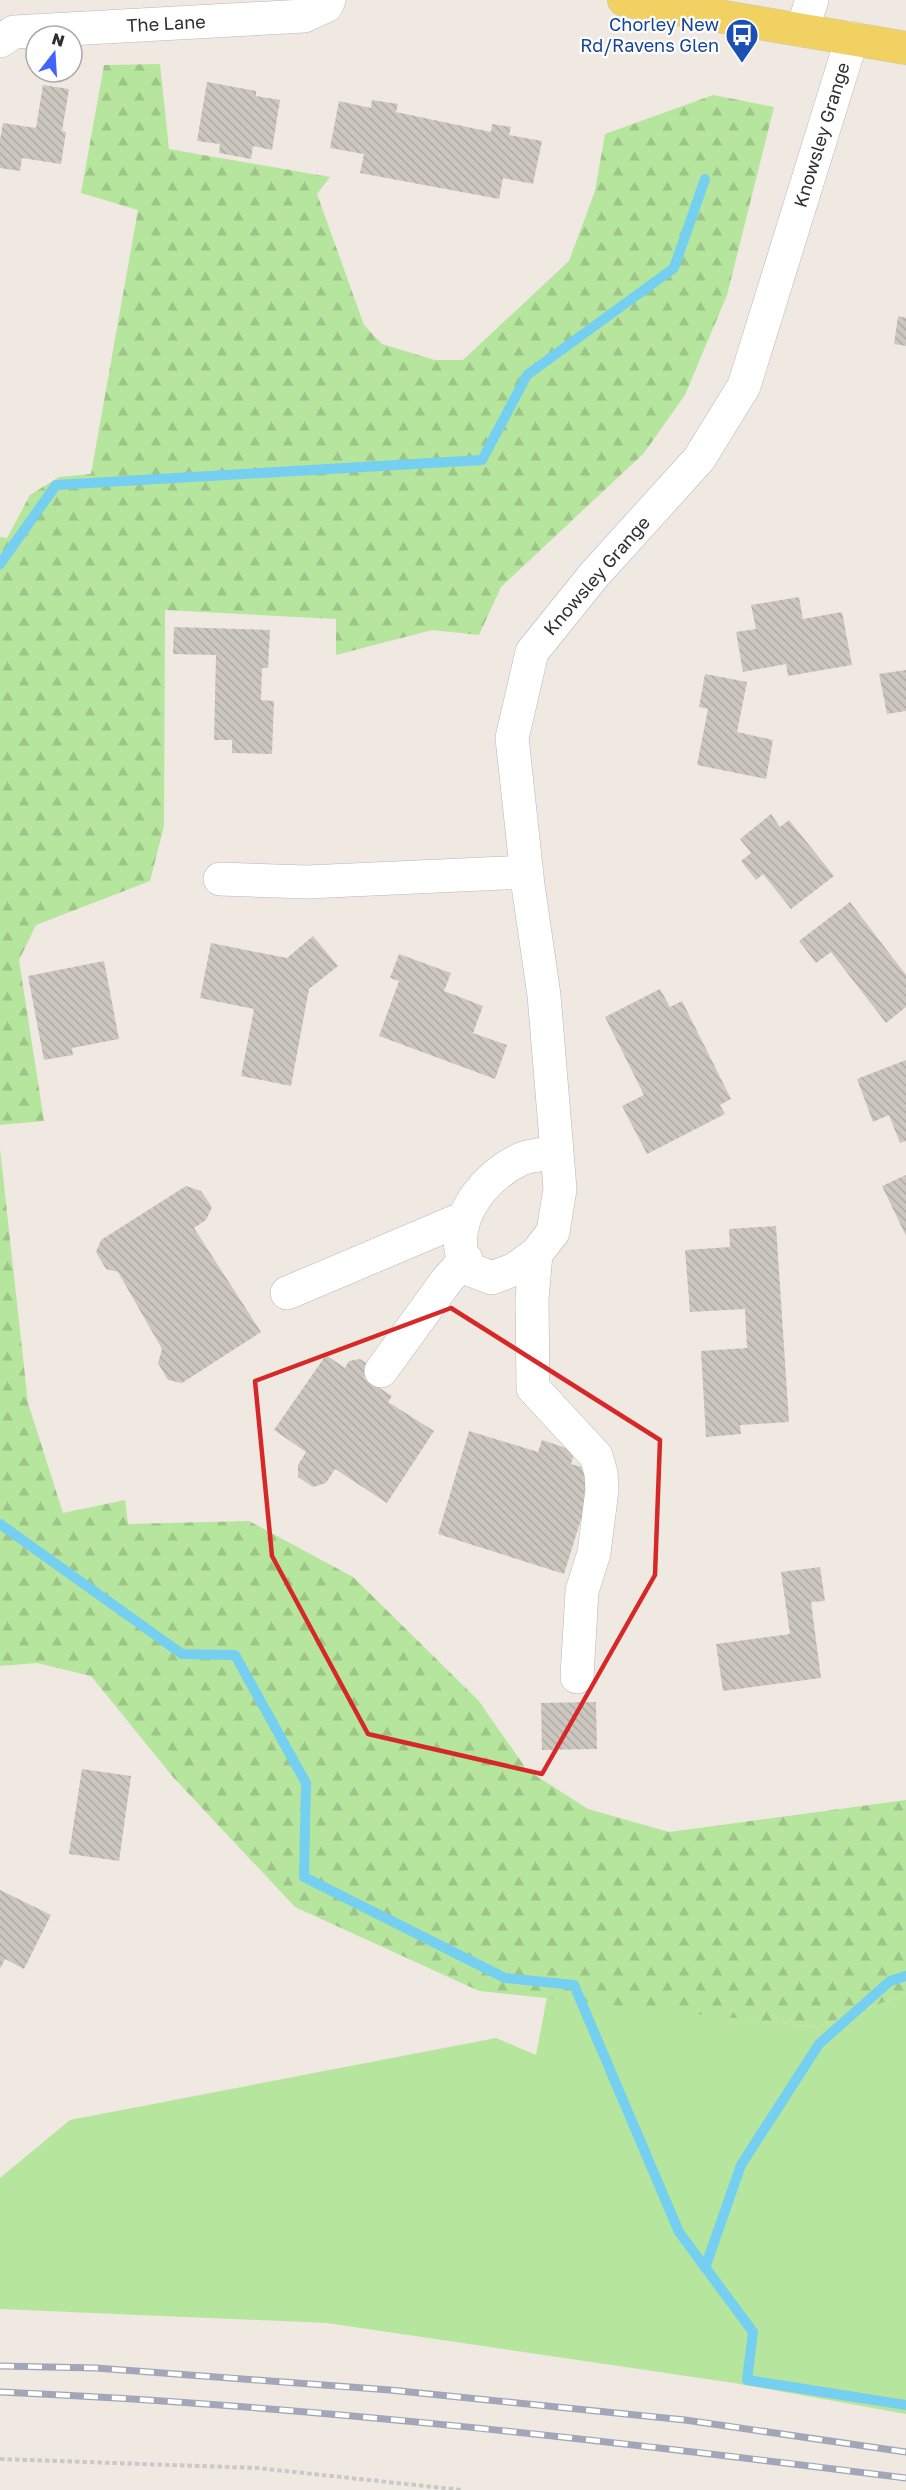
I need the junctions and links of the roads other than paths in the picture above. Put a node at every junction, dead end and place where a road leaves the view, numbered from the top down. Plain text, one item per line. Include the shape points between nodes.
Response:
1 (329, 0) edge
2 (624, 0) edge
3 (807, 15) edge
4 (852, 38) junction
5 (0, 40) edge
6 (906, 48) edge
7 (527, 872) junction
8 (220, 879) dead end
9 (557, 1152) junction
10 (464, 1218) junction
11 (536, 1254) junction
12 (466, 1259) junction
13 (287, 1293) dead end
14 (381, 1371) dead end
15 (577, 1677) dead end

1 - 5 street, The Lane via 326,6 304,16 14,32
2 - 3 main road
3 - 4 main road
4 - 6 main road
4 - 7 street, Knowsley Grange via 744,386 699,459 594,575 532,652 512,738
7 - 8 street via 307,882
7 - 9 street, Knowsley Grange via 544,995
9 - 10 street via 523,1158 502,1171 482,1188
9 - 11 street, Knowsley Grange via 560,1189 553,1232
10 - 12 street via 461,1251
10 - 13 street
11 - 12 street, Knowsley Grange via 515,1269 492,1278 471,1270
11 - 15 street via 533,1388 596,1456 601,1473 594,1553 582,1591
12 - 14 street

